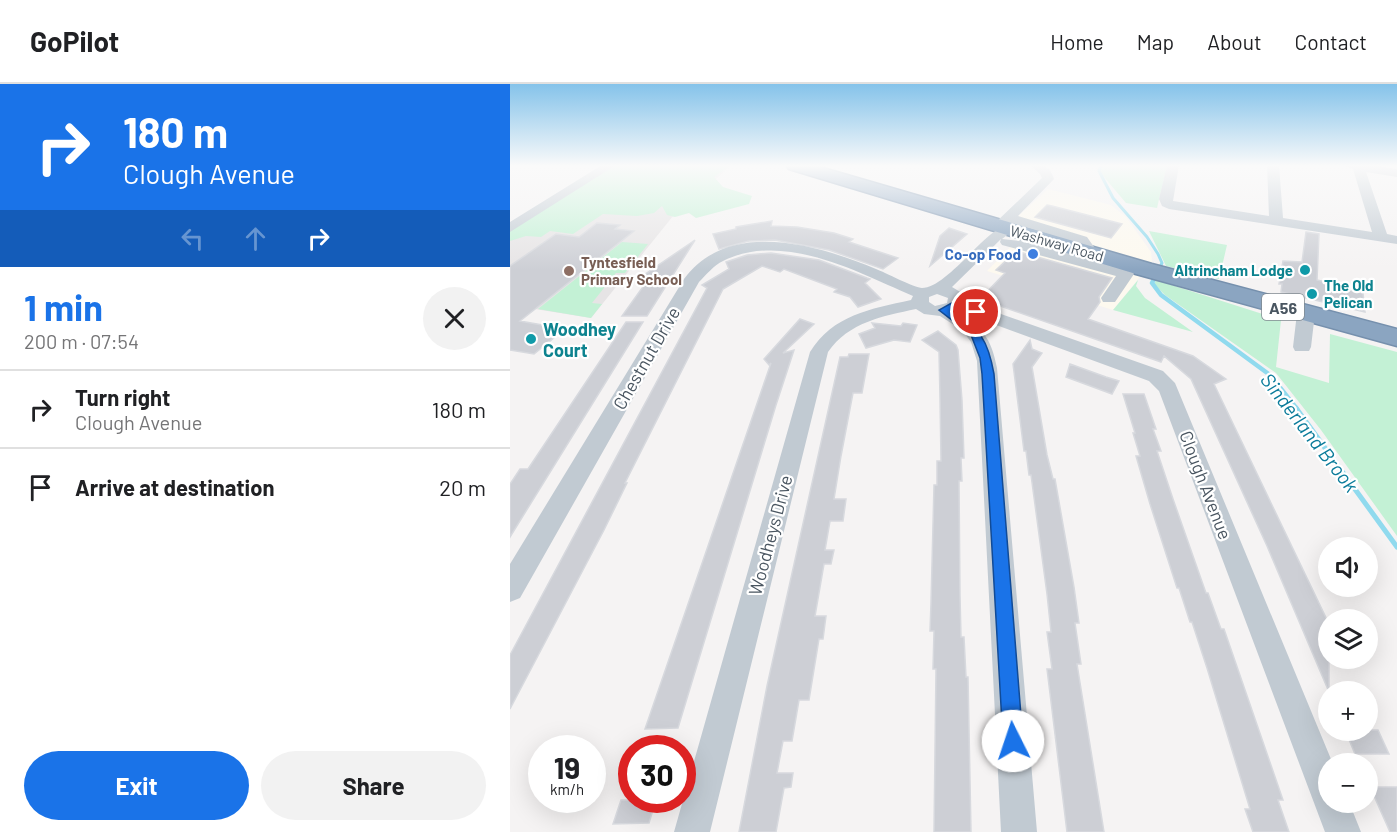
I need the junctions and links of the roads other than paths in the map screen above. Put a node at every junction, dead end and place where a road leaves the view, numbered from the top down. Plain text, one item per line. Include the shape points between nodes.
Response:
1 (555, 200) edge
2 (907, 200) edge
3 (1029, 200) edge
4 (1166, 200) edge
5 (1275, 200) edge
6 (1366, 200) edge
7 (1276, 222) junction
8 (510, 228) edge
9 (1003, 230) junction
10 (1381, 238) junction
11 (1397, 240) edge
12 (1116, 265) junction
13 (1109, 298) dead end
14 (939, 299) junction
15 (1306, 313) junction
16 (1388, 332) edge
17 (1302, 347) dead end
18 (510, 589) edge
19 (1318, 770) edge
20 (1335, 813) edge
21 (692, 832) edge
22 (1019, 832) edge
23 (1342, 832) edge

1 - 8 street
2 - 9 highway, Washway Road / A56
3 - 9 street
4 - 7 street via 1174,206
5 - 7 street
6 - 10 street
7 - 10 street
9 - 12 highway, Washway Road / A56 via 1083,251
9 - 12 street via 1029,246
9 - 14 street
10 - 11 street
12 - 13 street via 1126,274
12 - 15 highway, Washway Road / A56 via 1262,296
14 - 18 street, Chestnut Drive via 794,247 757,246 709,261 692,279
14 - 19 street, Clough Avenue via 1156,376 1168,388
14 - 21 street, Woodheys Drive via 857,318 836,330 819,352
14 - 22 street via 976,334 988,374
15 - 16 highway, A56
15 - 17 street
20 - 23 street

